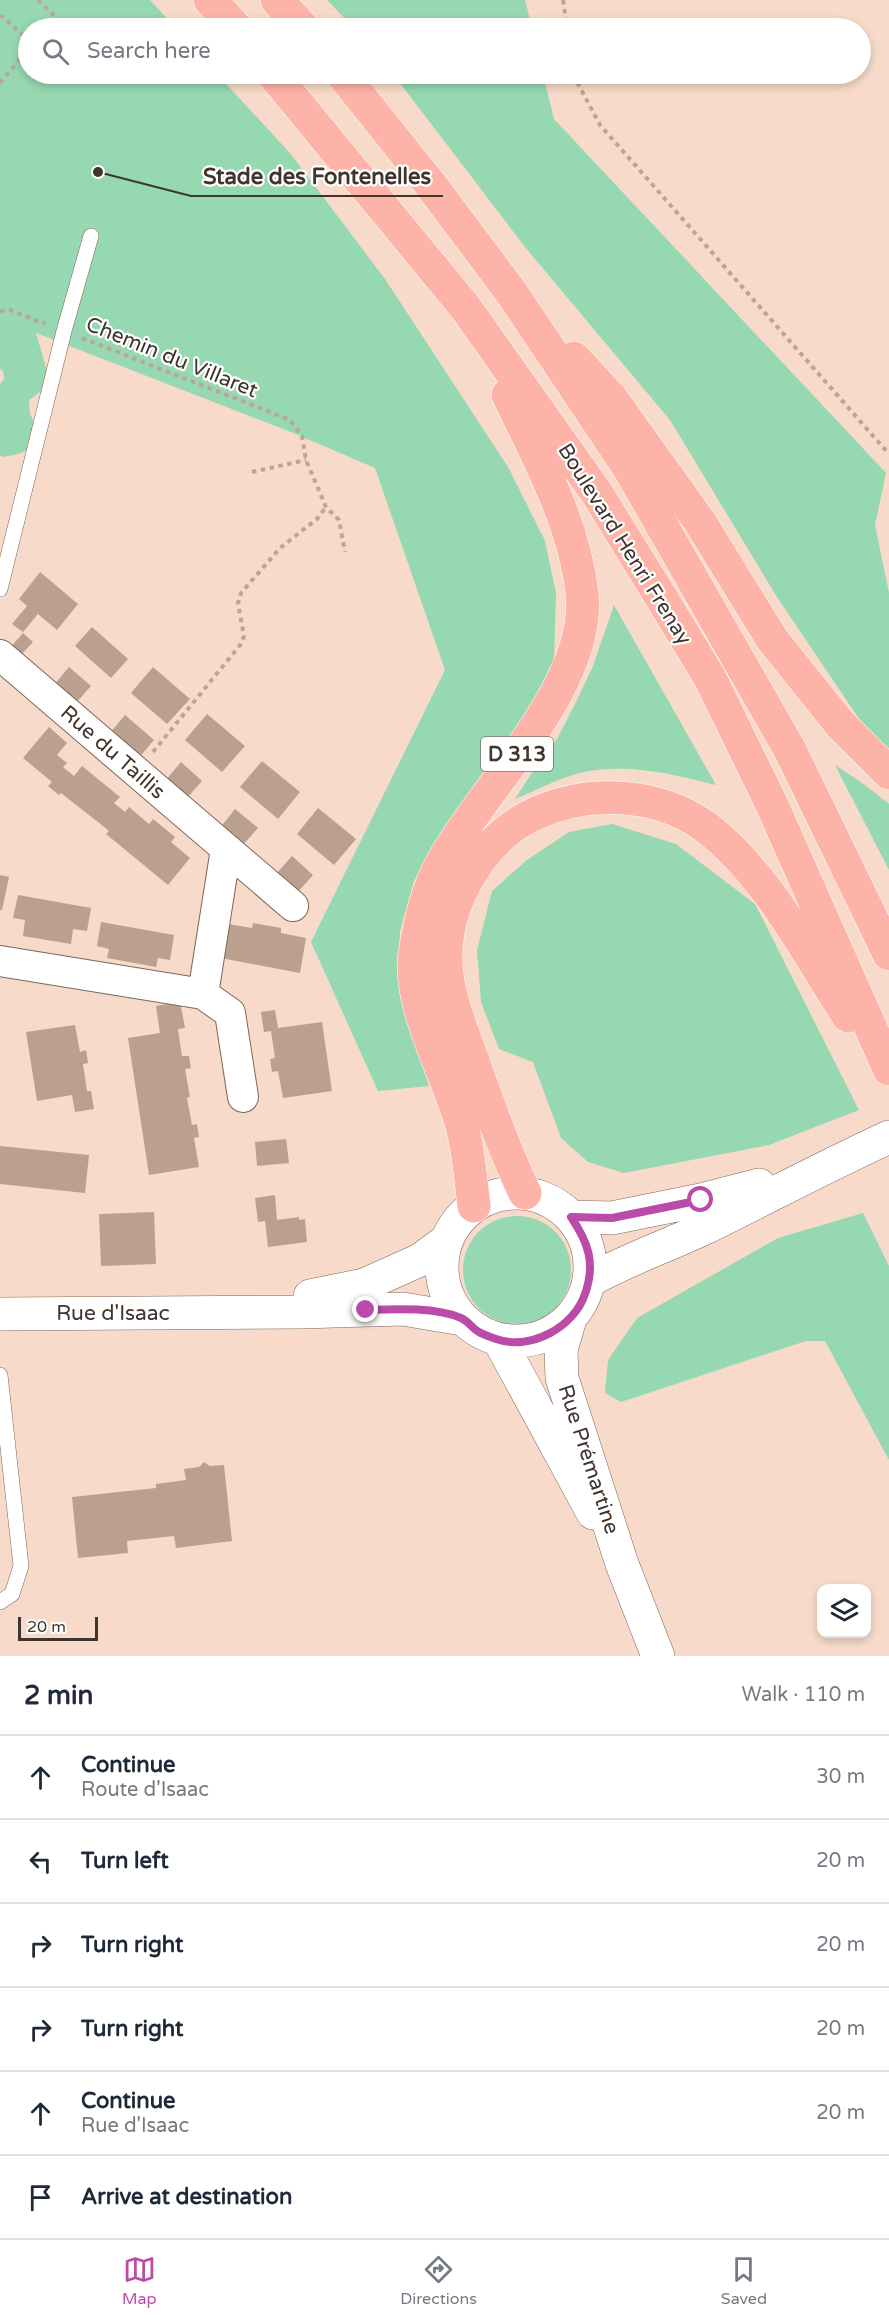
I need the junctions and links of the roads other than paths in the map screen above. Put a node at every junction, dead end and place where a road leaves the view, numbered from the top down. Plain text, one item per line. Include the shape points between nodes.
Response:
1 (210, 0) edge
2 (277, 0) edge
3 (227, 18) edge
4 (294, 18) edge
5 (281, 84) edge
6 (350, 84) edge
7 (90, 236) dead end
8 (511, 292) junction
9 (465, 307) junction
10 (0, 588) edge
11 (0, 655) edge
12 (889, 773) edge
13 (226, 849) junction
14 (293, 906) dead end
15 (889, 954) edge
16 (0, 961) edge
17 (203, 994) junction
18 (889, 1069) edge
19 (889, 1079) edge
20 (243, 1097) dead end
21 (889, 1137) edge
22 (819, 1170) junction
23 (525, 1193) junction
24 (474, 1206) junction
25 (571, 1217) junction
26 (446, 1241) junction
27 (590, 1281) junction
28 (226, 1312) junction
29 (0, 1314) edge
30 (462, 1319) junction
31 (570, 1319) junction
32 (500, 1340) junction
33 (0, 1375) edge
34 (622, 1564) junction
35 (0, 1602) edge
36 (658, 1656) edge

1 - 3 highway
2 - 4 highway
5 - 9 highway, Boulevard Henri Frenay / D 313
6 - 8 highway, Boulevard Henri Frenay
7 - 10 lane
8 - 12 highway via 612,399 700,522 772,639 840,724
8 - 15 highway, Boulevard Henri Frenay via 629,468 790,750
9 - 18 highway, Boulevard Henri Frenay / D 313 via 596,492 710,678 772,805
9 - 24 highway, D 313 via 554,490 572,540 582,594 581,629 556,696 441,863 424,905 414,955 416,989 464,1134
11 - 13 street, Rue du Taillis
13 - 14 street, Rue du Taillis
13 - 17 street
16 - 17 street
17 - 20 street via 230,1012
19 - 23 highway via 764,885 707,828 658,802 600,798 542,811 515,826 475,867 449,928 446,962 450,992 504,1147
21 - 22 street
22 - 25 street via 620,1216
22 - 27 street
23 - 24 street via 498,1195
23 - 25 street via 550,1202
24 - 26 street via 457,1221
25 - 27 street via 584,1236 590,1258
26 - 28 street, Rue d'Isaac via 420,1260 364,1285
26 - 30 street via 441,1262 443,1282
27 - 31 street
28 - 29 street, Rue d'Isaac
28 - 30 street, Rue d'Isaac via 403,1309
30 - 32 street via 479,1332
31 - 32 street via 549,1334 525,1341
31 - 34 street, Rue Prémartine via 561,1350 561,1378
32 - 34 street, Rue Prémartine
33 - 35 lane via 21,1566 12,1594
34 - 36 street, Rue Prémartine

